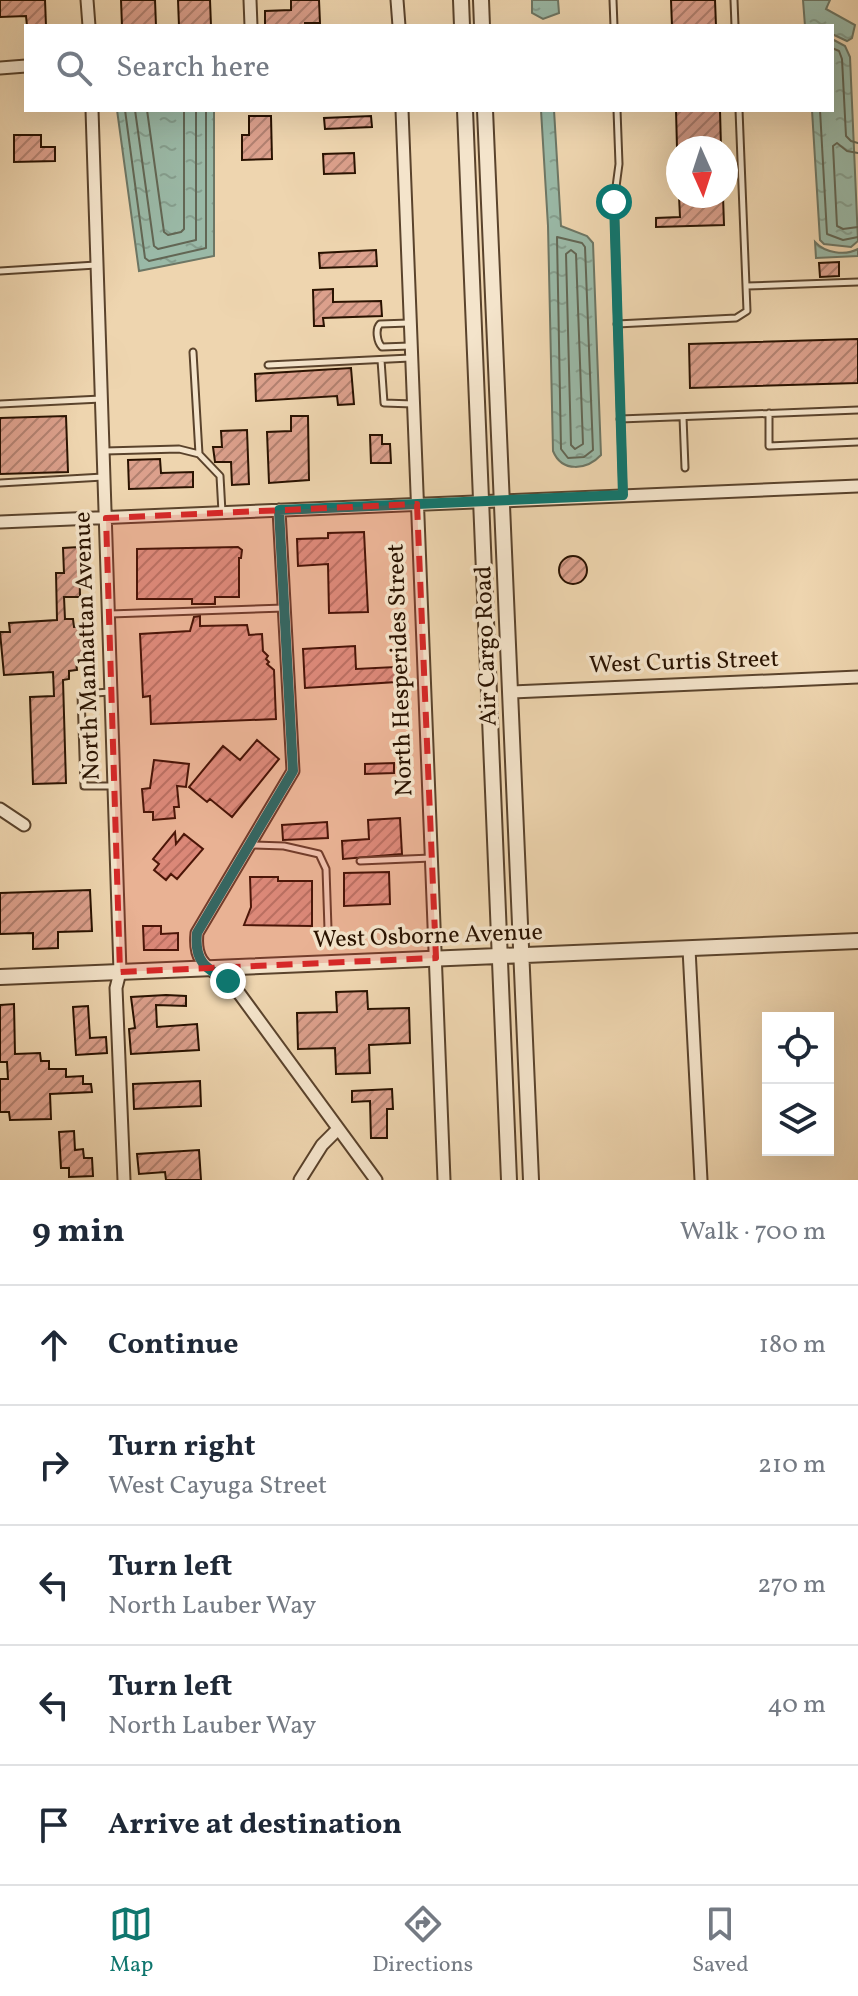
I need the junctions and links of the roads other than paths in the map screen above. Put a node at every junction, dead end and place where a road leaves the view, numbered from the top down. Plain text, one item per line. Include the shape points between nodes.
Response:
1 (87, 0) edge
2 (250, 0) edge
3 (397, 0) edge
4 (461, 0) edge
5 (481, 0) edge
6 (613, 0) edge
7 (734, 0) edge
8 (89, 24) edge
9 (251, 24) edge
10 (399, 24) edge
11 (462, 24) edge
12 (482, 24) edge
13 (614, 24) edge
14 (735, 24) edge
15 (24, 66) edge
16 (0, 68) edge
17 (92, 112) edge
18 (402, 112) edge
19 (465, 112) edge
20 (485, 112) edge
21 (617, 112) edge
22 (739, 112) edge
23 (97, 265) junction
24 (0, 271) edge
25 (858, 282) edge
26 (747, 286) junction
27 (410, 323) junction
28 (617, 324) junction
29 (193, 352) dead end
30 (411, 352) junction
31 (381, 360) junction
32 (268, 365) dead end
33 (102, 399) junction
34 (0, 404) edge
35 (413, 404) junction
36 (858, 410) edge
37 (769, 413) junction
38 (683, 417) junction
39 (620, 419) junction
40 (858, 442) edge
41 (104, 451) junction
42 (199, 454) junction
43 (685, 468) dead end
44 (104, 477) junction
45 (0, 483) edge
46 (858, 486) edge
47 (623, 495) junction
48 (503, 500) junction
49 (480, 501) junction
50 (417, 504) junction
51 (279, 510) junction
52 (222, 513) junction
53 (106, 518) junction
54 (0, 522) edge
55 (285, 608) junction
56 (109, 614) junction
57 (858, 677) edge
58 (111, 692) junction
59 (512, 692) junction
60 (114, 786) junction
61 (0, 809) edge
62 (24, 825) dead end
63 (249, 845) junction
64 (431, 858) junction
65 (360, 861) dead end
66 (328, 929) dead end
67 (858, 941) edge
68 (689, 949) junction
69 (522, 955) junction
70 (499, 956) junction
71 (436, 958) junction
72 (206, 968) junction
73 (120, 972) junction
74 (0, 977) edge
75 (338, 1129) junction
76 (124, 1180) edge
77 (300, 1180) edge
78 (376, 1180) edge
79 (444, 1180) edge
80 (509, 1180) edge
81 (531, 1180) edge
82 (701, 1180) edge

1 - 8 street
2 - 9 street
3 - 10 street
4 - 11 street
5 - 12 street
6 - 13 lane
7 - 14 lane
15 - 16 street
17 - 23 street, North Manhattan Avenue
18 - 27 street, North Hesperides Street
19 - 49 street, Air Cargo Road
20 - 48 street, Air Cargo Road
21 - 28 lane
22 - 26 lane
23 - 24 lane
23 - 33 street, North Manhattan Avenue
25 - 26 lane
26 - 28 lane via 747,311 736,318
27 - 30 street, North Hesperides Street
27 - 30 lane via 380,324 378,340 382,347
28 - 39 lane
29 - 42 lane
30 - 31 lane
30 - 35 street, North Hesperides Street
31 - 32 lane
31 - 35 lane via 384,403
33 - 34 lane
33 - 41 street, North Manhattan Avenue
35 - 50 street, North Hesperides Street
36 - 37 lane
37 - 38 lane
37 - 40 lane via 769,446
38 - 39 lane
38 - 43 lane
39 - 47 lane
41 - 42 lane via 179,449
41 - 44 street, North Manhattan Avenue
42 - 52 lane via 220,476
44 - 45 lane
44 - 53 street, North Manhattan Avenue
46 - 47 street
47 - 48 street
48 - 49 street
48 - 59 street, Air Cargo Road
49 - 50 street
49 - 70 street, Air Cargo Road
50 - 51 street
50 - 64 street, North Hesperides Street
51 - 52 street
51 - 55 street
52 - 53 street
53 - 54 street
53 - 56 street, North Manhattan Avenue
55 - 56 lane
55 - 63 street via 293,771
56 - 58 street, North Manhattan Avenue
57 - 59 street, West Curtis Street
58 - 60 street, North Manhattan Avenue
58 - 60 lane via 81,694 84,786
59 - 69 street, Air Cargo Road
60 - 73 street, North Manhattan Avenue
61 - 62 street
63 - 66 lane via 319,854 326,869
63 - 72 street via 197,933 195,948
64 - 65 lane
64 - 71 street, North Hesperides Street
67 - 68 street, West Osborne Avenue
68 - 69 street, West Osborne Avenue
68 - 82 street
69 - 70 street, West Osborne Avenue
69 - 81 street, Air Cargo Road
70 - 71 street, West Osborne Avenue
70 - 80 street, Air Cargo Road
71 - 72 street, West Osborne Avenue
71 - 79 street, North Hesperides Street
72 - 73 street, West Osborne Avenue
72 - 75 street via 236,989
73 - 74 street, West Osborne Avenue
73 - 76 street, North Manhattan Avenue via 116,988
75 - 77 street
75 - 78 street

